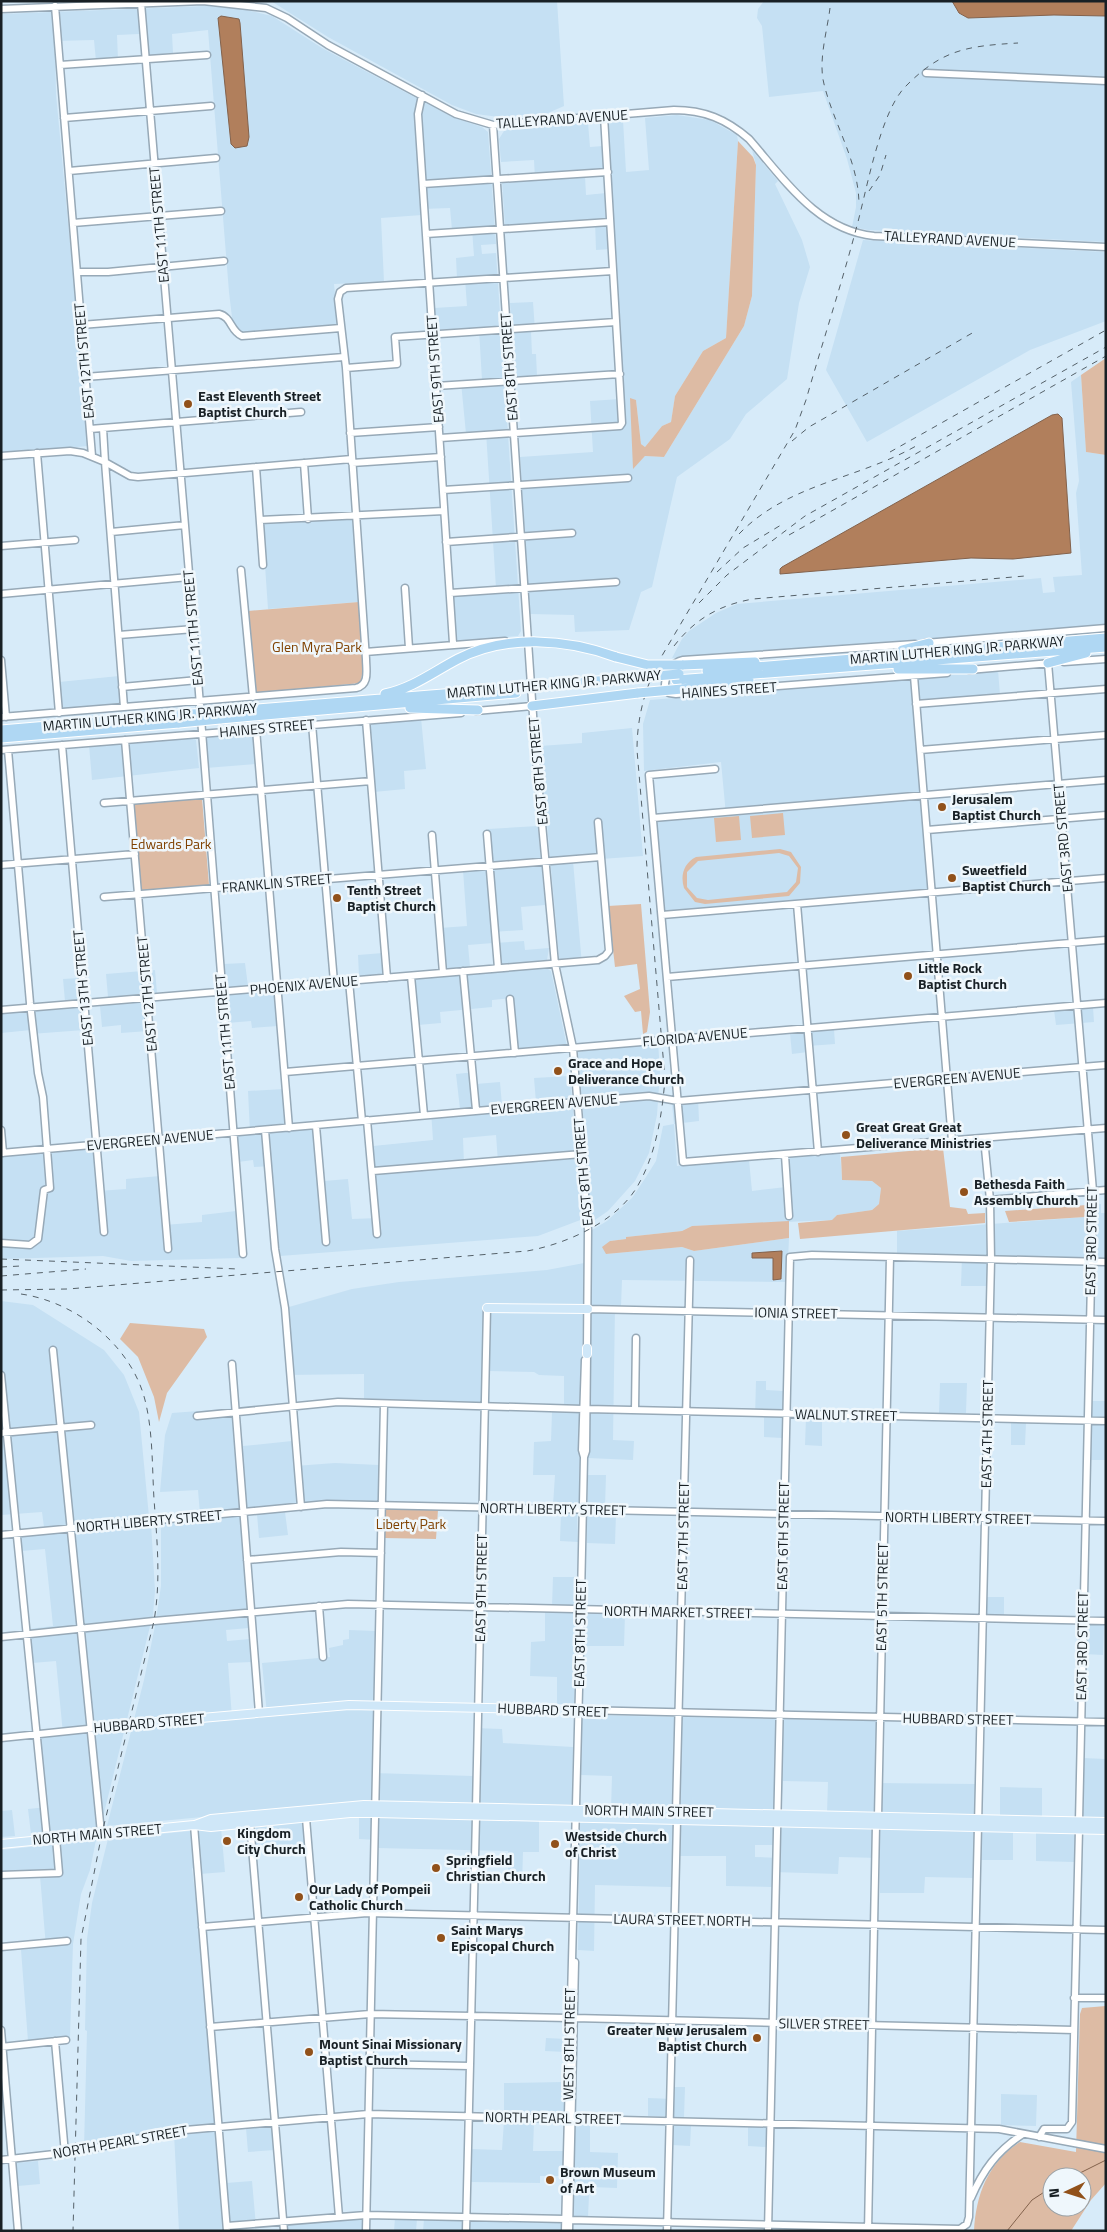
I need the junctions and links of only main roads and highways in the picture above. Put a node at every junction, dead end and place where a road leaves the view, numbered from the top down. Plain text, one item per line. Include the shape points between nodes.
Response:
1 (1106, 638) edge
2 (929, 642) road end
3 (1106, 648) edge
4 (861, 658) junction
5 (1048, 663) road end
6 (847, 668) junction
7 (823, 670) junction
8 (973, 670) road end
9 (679, 673) junction
10 (516, 691) junction
11 (343, 702) junction
12 (532, 706) road end
13 (377, 707) junction
14 (478, 710) road end
15 (220, 715) junction
16 (179, 719) junction
17 (1, 730) edge
18 (1, 738) edge
19 (487, 1308) road end
20 (588, 1309) road end
21 (579, 1710) road end
22 (155, 1722) road end
23 (375, 1809) junction
24 (1106, 1822) edge
25 (194, 1825) junction
26 (1079, 1825) junction
27 (1106, 1830) edge
28 (1, 1844) edge

1 - 4 highway, MARTIN LUTHER KING JR. PARKWAY
2 - 4 highway
3 - 5 highway
3 - 6 highway, MARTIN LUTHER KING JR. PARKWAY
4 - 9 highway, MARTIN LUTHER KING JR. PARKWAY via 782,665 745,662
6 - 7 highway, MARTIN LUTHER KING JR. PARKWAY
6 - 8 highway
7 - 9 highway, MARTIN LUTHER KING JR. PARKWAY
7 - 12 highway, bridge
9 - 10 highway, MARTIN LUTHER KING JR. PARKWAY
9 - 11 highway, bridge via 575,644 527,642 478,651 409,687
10 - 11 highway, MARTIN LUTHER KING JR. PARKWAY
10 - 13 highway, MARTIN LUTHER KING JR. PARKWAY
11 - 15 highway, MARTIN LUTHER KING JR. PARKWAY
13 - 14 highway
13 - 15 highway, MARTIN LUTHER KING JR. PARKWAY
15 - 16 highway, MARTIN LUTHER KING JR. PARKWAY, bridge
16 - 17 highway, MARTIN LUTHER KING JR. PARKWAY
16 - 18 highway, MARTIN LUTHER KING JR. PARKWAY
19 - 20 main road, IONIA STREET
21 - 22 main road, HUBBARD STREET via 342,1705
23 - 25 main road, NORTH MAIN STREET via 211,1827
23 - 25 main road, NORTH MAIN STREET via 343,1806 211,1819
23 - 26 main road, NORTH MAIN STREET
24 - 26 main road, NORTH MAIN STREET
25 - 28 main road, NORTH MAIN STREET
26 - 27 main road, NORTH MAIN STREET

